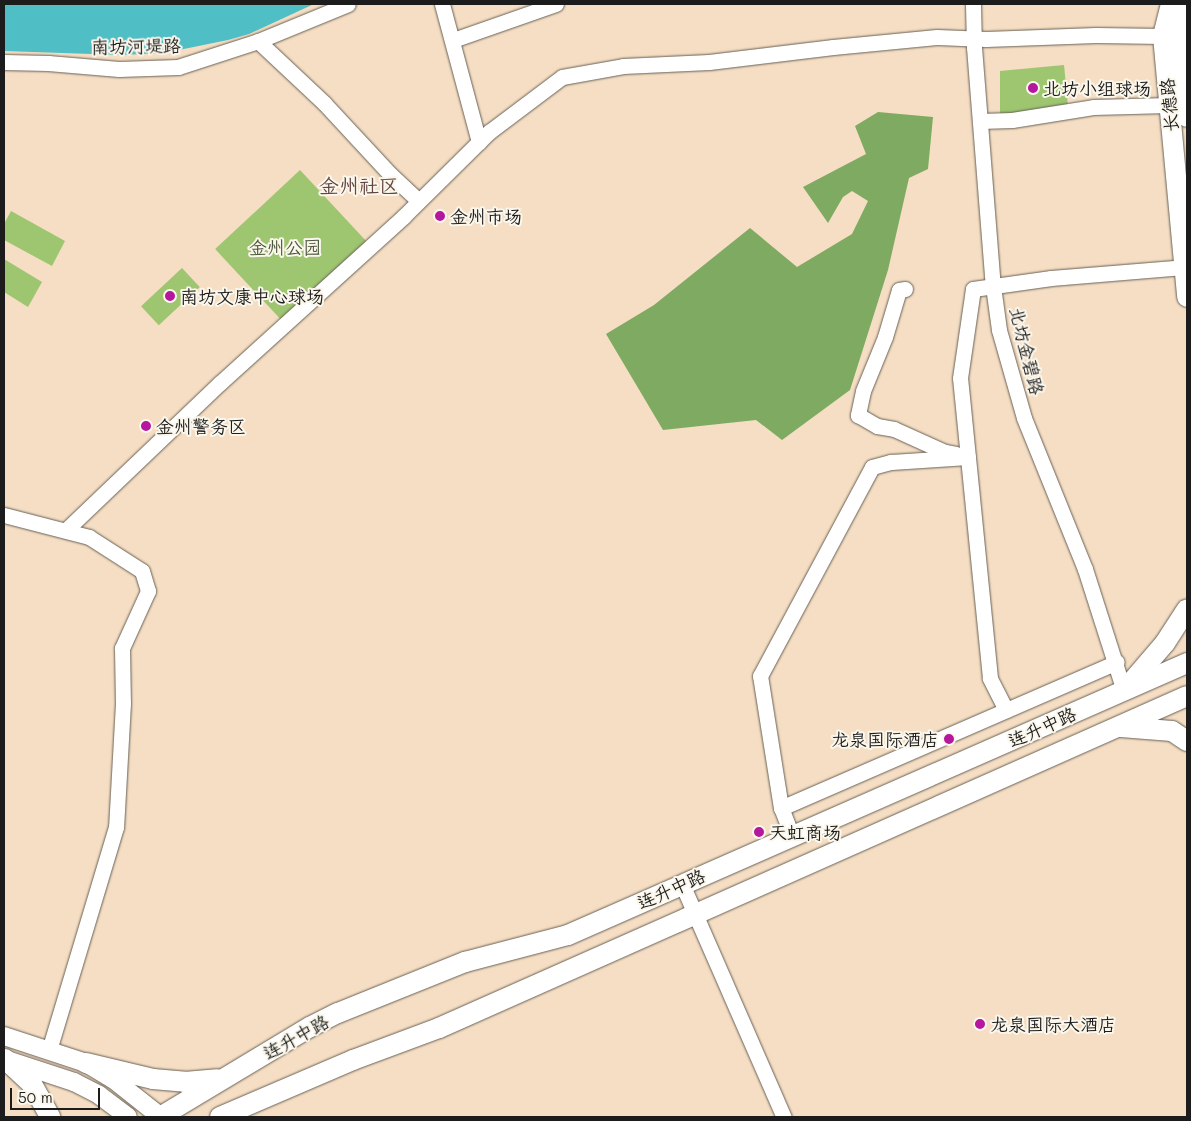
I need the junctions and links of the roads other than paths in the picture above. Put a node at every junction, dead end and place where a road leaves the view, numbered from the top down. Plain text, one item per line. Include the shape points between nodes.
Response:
1 (348, 4) edge
2 (442, 4) edge
3 (556, 4) edge
4 (973, 4) edge
5 (1171, 4) edge
6 (1187, 4) edge
7 (1162, 36) junction
8 (974, 38) junction
9 (452, 40) junction
10 (258, 41) junction
11 (4, 62) edge
12 (1169, 105) junction
13 (1187, 117) edge
14 (980, 121) junction
15 (478, 142) junction
16 (419, 201) junction
17 (1184, 267) junction
18 (993, 286) junction
19 (905, 289) dead end
20 (1187, 297) edge
21 (968, 457) junction
22 (4, 515) edge
23 (66, 530) junction
24 (1187, 609) edge
25 (1117, 662) junction
26 (1187, 663) edge
27 (1124, 691) junction
28 (1187, 696) edge
29 (1006, 710) junction
30 (1117, 727) junction
31 (1187, 741) edge
32 (781, 808) junction
33 (792, 836) junction
34 (682, 884) junction
35 (695, 914) junction
36 (4, 1036) edge
37 (49, 1050) junction
38 (4, 1059) edge
39 (86, 1063) junction
40 (231, 1074) junction
41 (257, 1101) junction
42 (50, 1117) edge
43 (128, 1117) edge
44 (160, 1117) edge
45 (220, 1117) edge
46 (239, 1117) edge
47 (784, 1117) edge

1 - 10 street, 南坊河堤路
2 - 9 street
3 - 9 street
4 - 8 street, 北坊金碧路
5 - 7 main road, 长德路
6 - 13 main road, 长德路 via 1181,49
7 - 8 street
7 - 12 main road, 长德路
8 - 14 street, 北坊金碧路
8 - 15 street via 937,37 709,62 632,66 562,77
9 - 15 street
10 - 11 street, 南坊河堤路 via 178,67 119,69
10 - 16 street via 324,102
12 - 14 street via 1093,107 1012,120
12 - 17 main road, 长德路
14 - 18 street, 北坊金碧路
15 - 16 street
16 - 23 street via 220,383
17 - 18 street
17 - 20 main road, 长德路
18 - 21 street via 973,290 963,349 960,378
18 - 25 street, 北坊金碧路 via 999,330 1024,418 1085,569
19 - 21 street via 899,290 858,414 877,426 894,429 945,452
21 - 29 street via 990,678
21 - 32 street via 891,462 872,467 760,676
22 - 23 street
23 - 37 street via 89,537 142,571 148,591 122,648 123,703 116,828
24 - 27 main road via 1165,643
25 - 27 street, 北坊金碧路
25 - 29 street
26 - 27 main road, 连升中路
27 - 33 main road, 连升中路
28 - 30 main road, 连升中路
29 - 32 street
30 - 31 main road via 1172,731
30 - 35 main road, 连升中路
32 - 33 street
33 - 34 main road, 连升中路
34 - 35 street
34 - 40 main road, 连升中路 via 568,934 465,962 347,1010 310,1027
35 - 41 main road, 连升中路 via 439,1028
35 - 47 street
36 - 37 street
37 - 39 street
38 - 42 main road via 32,1084
38 - 43 street via 74,1082 99,1095
39 - 40 main road via 130,1074 185,1082
39 - 44 street via 113,1079
40 - 44 main road, 连升中路
41 - 45 main road, 连升中路
41 - 46 main road

